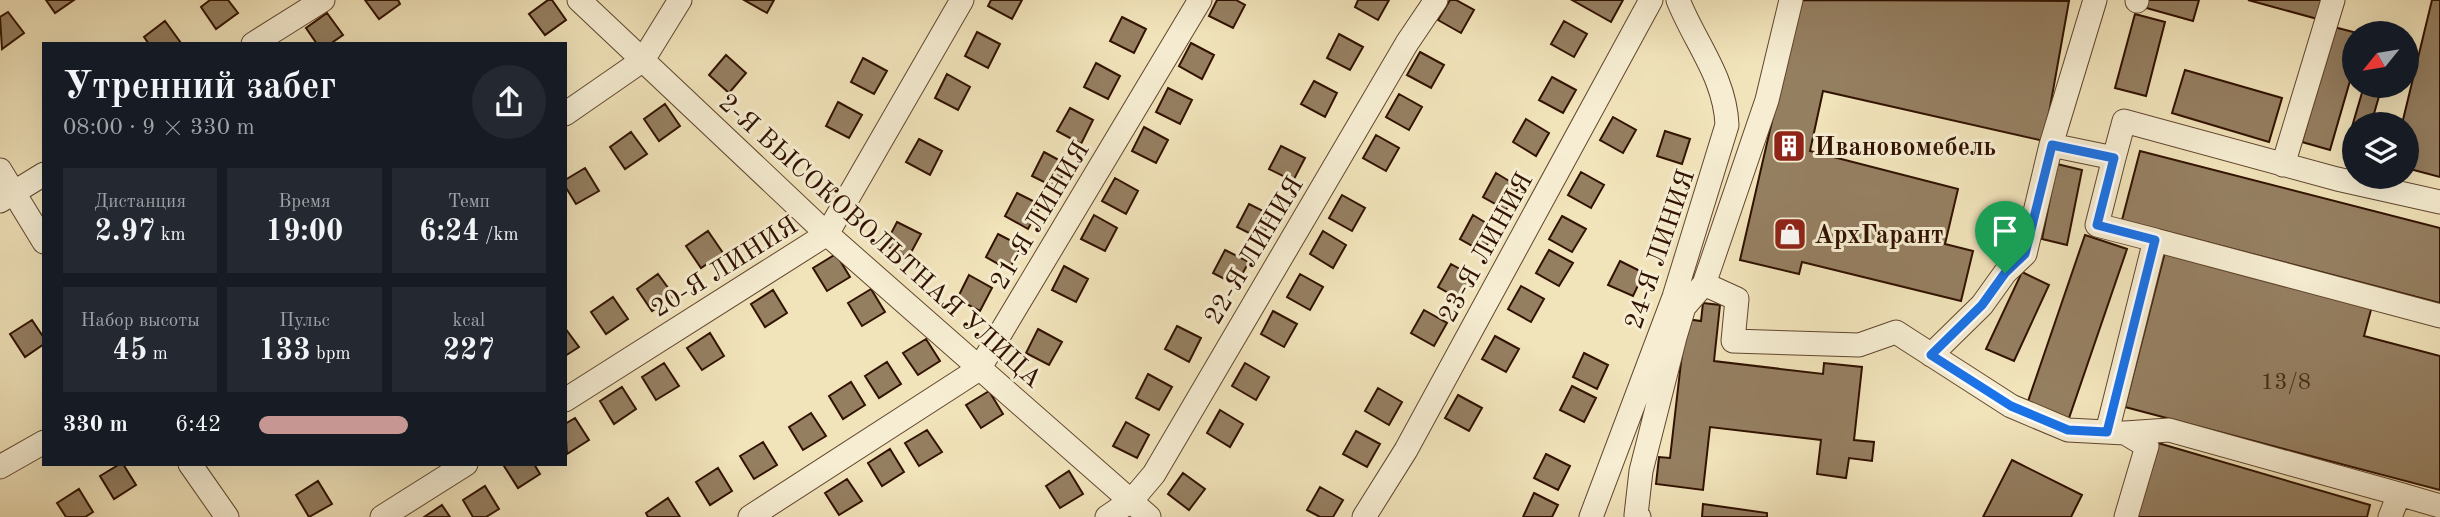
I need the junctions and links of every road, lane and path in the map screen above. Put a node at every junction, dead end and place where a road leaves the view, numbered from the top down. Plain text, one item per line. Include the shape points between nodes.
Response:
1 (323, 0) edge
2 (579, 0) edge
3 (680, 0) edge
4 (962, 0) edge
5 (1200, 0) edge
6 (1436, 0) edge
7 (1651, 0) edge
8 (1678, 0) edge
9 (1791, 0) edge
10 (2095, 0) edge
11 (2333, 0) edge
12 (256, 42) edge
13 (643, 60) junction
14 (567, 113) edge
15 (2052, 145) junction
16 (2114, 158) junction
17 (2283, 165) junction
18 (0, 170) edge
19 (42, 175) edge
20 (7, 197) edge
21 (2440, 202) edge
22 (827, 234) junction
23 (42, 240) edge
24 (2155, 240) junction
25 (1704, 284) junction
26 (2440, 316) edge
27 (1931, 355) junction
28 (979, 369) junction
29 (567, 399) edge
30 (2116, 432) junction
31 (42, 443) edge
32 (191, 466) edge
33 (463, 466) edge
34 (0, 467) edge
35 (2399, 494) junction
36 (1132, 500) junction
37 (2440, 506) edge
38 (227, 517) edge
39 (382, 517) edge
40 (750, 517) edge
41 (1107, 517) edge
42 (1150, 517) edge
43 (1364, 517) edge
44 (1591, 517) edge
45 (1639, 517) edge
46 (2126, 517) edge
47 (2390, 517) edge

1 - 12 street
2 - 13 street, 2-Я ВЫСОКОВОЛЬТНАЯ УЛИЦА
3 - 13 street
4 - 22 street, 20-Я ЛИНИЯ
5 - 28 street, 21-Я ЛИНИЯ
6 - 36 street, 22-Я ЛИНИЯ via 1154,474
7 - 43 street, 23-Я ЛИНИЯ via 1406,450
8 - 44 street, 24-Я ЛИНИЯ via 1716,74 1726,100 1727,125 1674,297
9 - 25 street via 1767,100
10 - 15 street
11 - 17 street
13 - 14 street
13 - 22 street, 2-Я ВЫСОКОВОЛЬТНАЯ УЛИЦА
15 - 16 street
15 - 27 street via 2025,254
16 - 17 street via 2124,121
16 - 24 street via 2097,225
17 - 21 street
18 - 20 street
19 - 20 street
20 - 23 street
22 - 28 street, 2-Я ВЫСОКОВОЛЬТНАЯ УЛИЦА
22 - 29 street, 20-Я ЛИНИЯ
24 - 26 street
24 - 30 street
25 - 27 street via 1737,299 1733,341 1859,345 1896,332
25 - 45 street via 1684,307 1675,337 1641,471
27 - 30 street via 2011,406 2068,430
28 - 36 street, 2-Я ВЫСОКОВОЛЬТНАЯ УЛИЦА
28 - 40 street, 21-Я ЛИНИЯ
30 - 35 street via 2169,430
30 - 46 street via 2147,446
31 - 34 street
32 - 38 street
33 - 39 street
35 - 37 street
35 - 47 street
36 - 41 street, 22-Я ЛИНИЯ
36 - 42 street, 2-Я ВЫСОКОВОЛЬТНАЯ УЛИЦА

